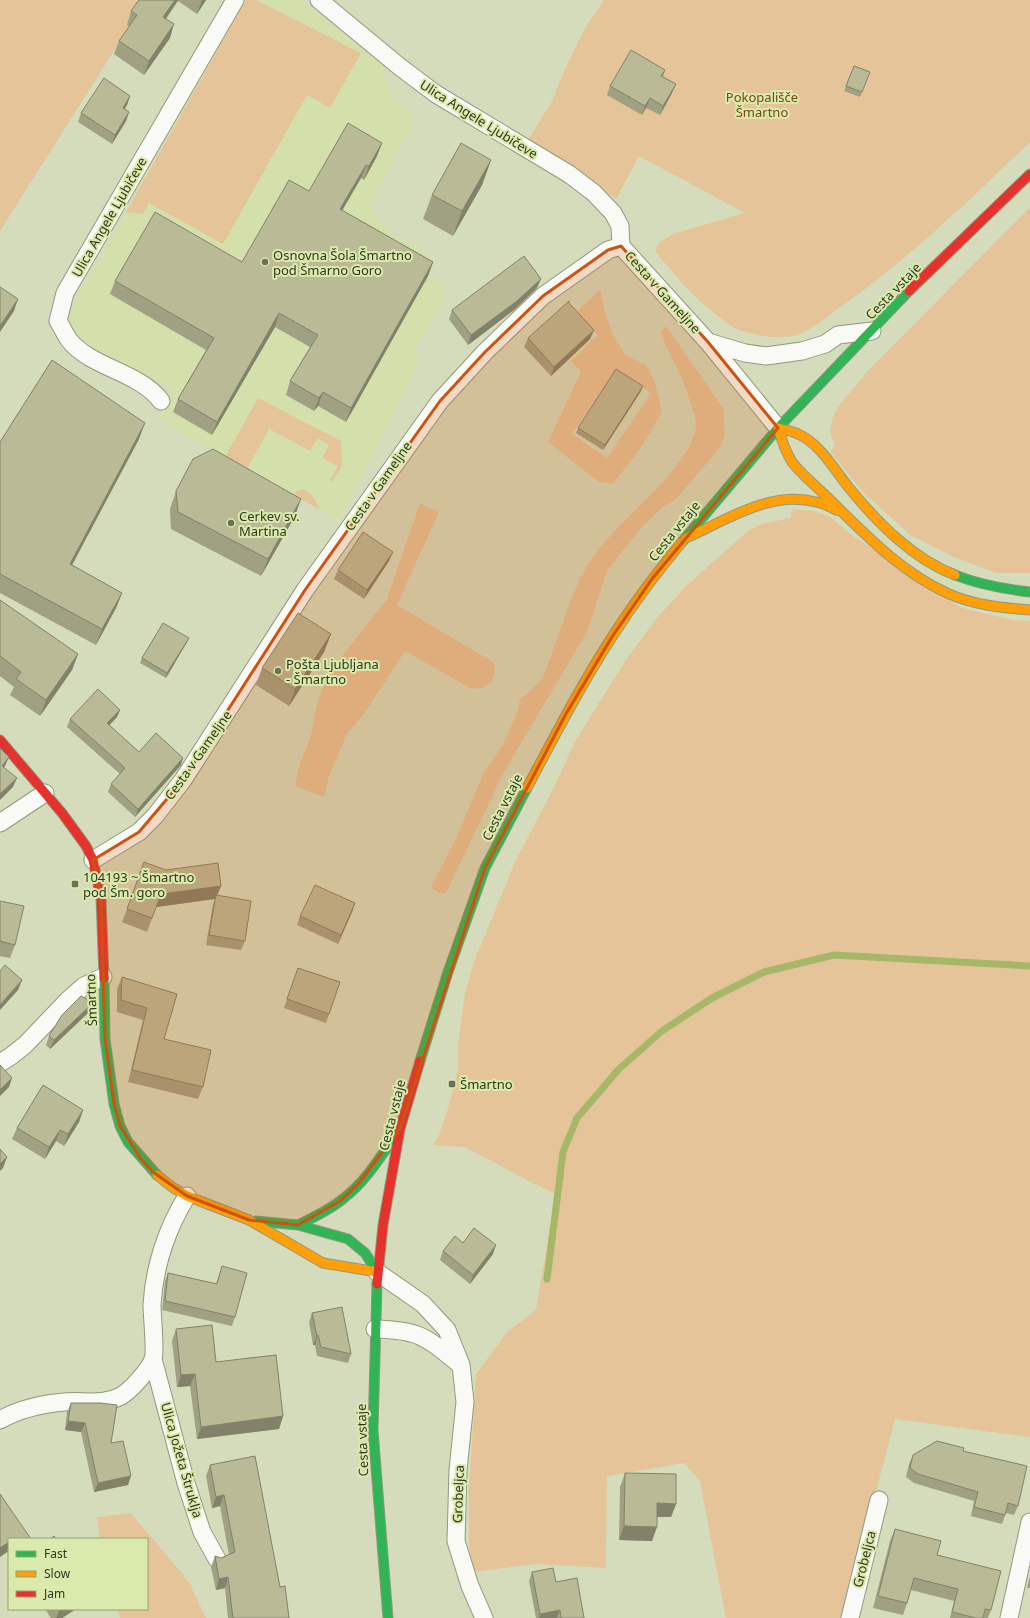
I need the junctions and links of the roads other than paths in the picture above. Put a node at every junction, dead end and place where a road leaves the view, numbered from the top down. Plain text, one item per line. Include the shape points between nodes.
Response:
1 (235, 0) edge
2 (319, 0) edge
3 (1030, 174) edge
4 (621, 246) junction
5 (872, 331) junction
6 (708, 342) junction
7 (161, 402) dead end
8 (778, 428) junction
9 (842, 513) junction
10 (686, 538) junction
11 (1030, 592) edge
12 (1030, 610) edge
13 (0, 740) edge
14 (45, 793) junction
15 (0, 823) edge
16 (93, 860) junction
17 (103, 977) junction
18 (0, 1063) edge
19 (400, 1129) junction
20 (187, 1196) junction
21 (249, 1220) junction
22 (298, 1225) junction
23 (377, 1272) junction
24 (375, 1329) junction
25 (153, 1359) junction
26 (461, 1365) junction
27 (0, 1420) edge
28 (879, 1500) dead end
29 (1030, 1522) edge
30 (217, 1559) edge
31 (388, 1618) edge
32 (484, 1618) edge
33 (850, 1618) edge
34 (1009, 1618) edge

1 - 7 street, Ulica Angele Ljubičeve via 65,294 58,321 70,340 87,355 150,389
2 - 4 street, Ulica Angele Ljubičeve via 436,94 569,174 594,193 613,213 620,226
3 - 5 main road, Cesta vstaje via 912,288
4 - 6 street, Cesta v Gameljne
4 - 16 street, Cesta v Gameljne via 608,250 543,296 485,352 440,401 305,590 183,780 139,832
5 - 6 street, Cesta v Gameljne via 838,335 825,344 802,351 766,356 726,349
5 - 8 main road, Cesta vstaje
6 - 8 street, Cesta v Gameljne
8 - 9 main road via 794,464
8 - 10 main road, Cesta vstaje
8 - 11 main road via 800,434 814,445 877,519 930,564 961,579 984,586
9 - 10 main road via 814,501 796,498 776,500 759,504
9 - 12 main road via 910,572 945,592 976,603
10 - 19 main road, Cesta vstaje via 652,579 612,637 566,714 485,868 448,972
13 - 14 main road, Šmartno
14 - 15 street
14 - 16 main road, Šmartno via 77,832
16 - 17 main road, Šmartno via 101,898
17 - 18 street via 84,986 25,1045
17 - 20 main road, Šmartno via 109,1076 120,1126 128,1142 153,1172
19 - 22 main road via 349,1195
19 - 23 main road, Cesta vstaje
20 - 21 main road, Šmartno
20 - 25 street, Ulica Jožeta Štruklja via 170,1229 154,1280
21 - 22 main road
21 - 23 main road via 323,1263
22 - 23 main road via 348,1239 365,1253
23 - 24 main road, Cesta vstaje
23 - 26 street, Grobeljca via 424,1304 447,1330
24 - 26 street via 397,1329 416,1333 429,1339
24 - 31 main road, Cesta vstaje via 373,1430
25 - 27 street via 135,1384 122,1395 109,1401 65,1402 37,1406
25 - 30 street, Ulica Jožeta Štruklja via 186,1483 202,1532
26 - 32 street, Grobeljca via 465,1402 458,1470 456,1541 470,1586
28 - 33 street, Grobeljca
29 - 34 street

